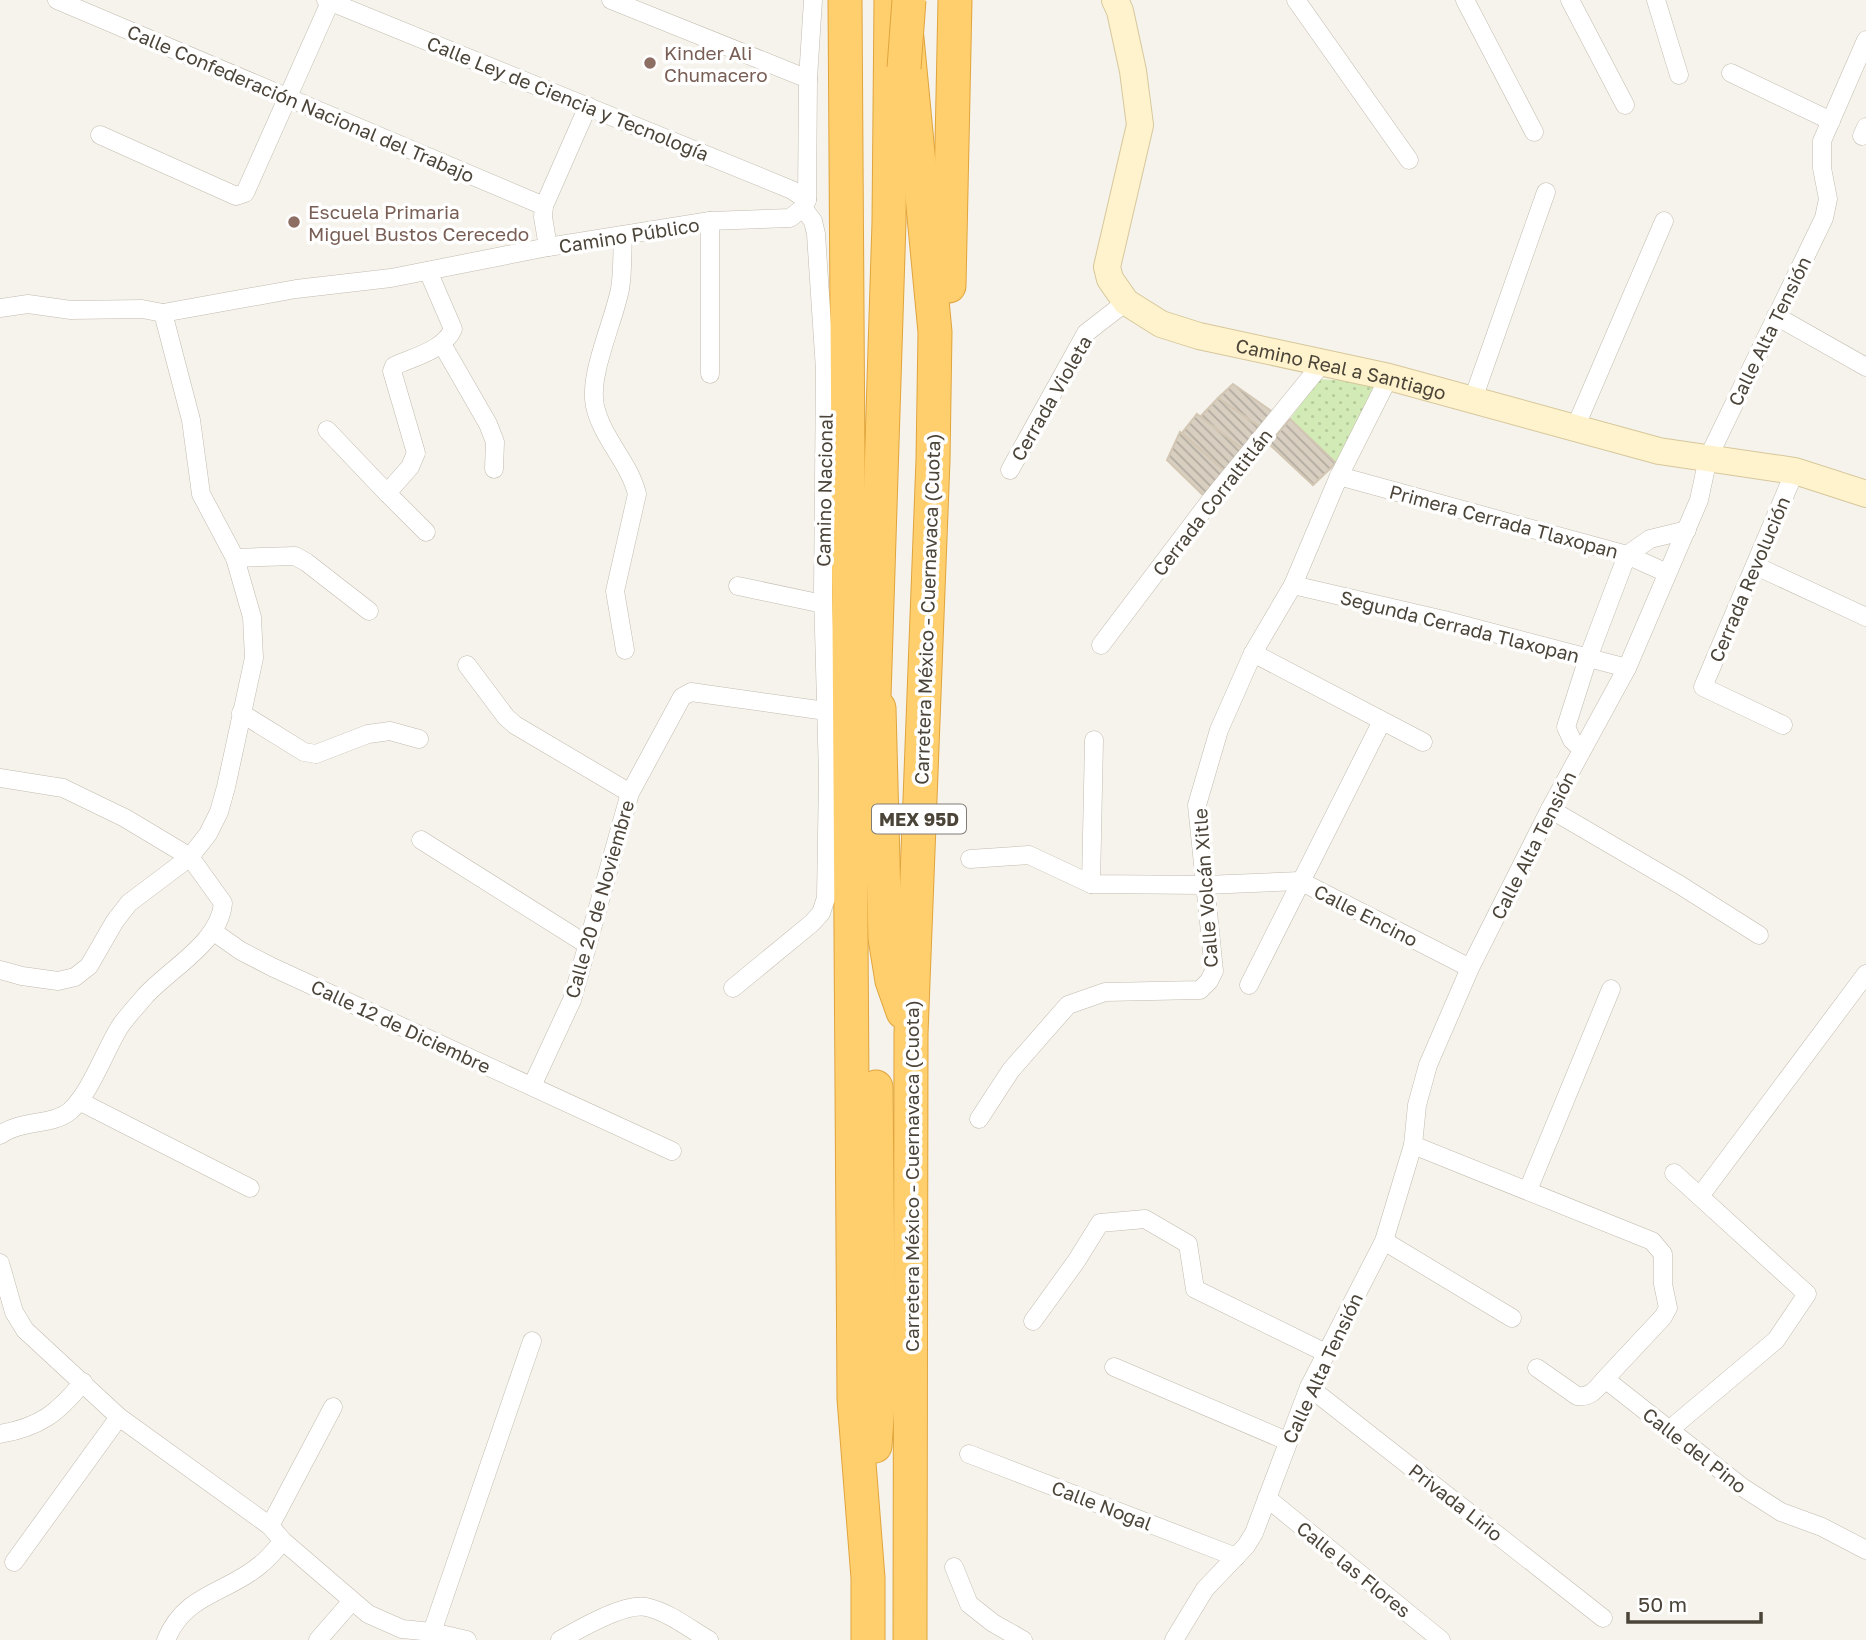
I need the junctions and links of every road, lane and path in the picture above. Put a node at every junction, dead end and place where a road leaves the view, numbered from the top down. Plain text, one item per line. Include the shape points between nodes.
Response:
1 (57, 0) edge
2 (813, 0) edge
3 (845, 0) edge
4 (891, 0) edge
5 (906, 0) edge
6 (955, 0) edge
7 (1115, 0) edge
8 (1296, 0) edge
9 (1465, 0) edge
10 (1570, 0) edge
11 (1656, 0) edge
12 (329, 1) edge
13 (623, 2) edge
14 (1866, 40) edge
15 (1731, 73) dead end
16 (1679, 75) dead end
17 (808, 79) junction
18 (289, 98) junction
19 (1625, 105) dead end
20 (587, 106) junction
21 (1831, 121) junction
22 (1534, 132) dead end
23 (100, 135) dead end
24 (1409, 160) dead end
25 (1546, 192) dead end
26 (805, 204) junction
27 (544, 206) junction
28 (710, 221) junction
29 (1664, 222) dead end
30 (623, 234) junction
31 (548, 247) junction
32 (428, 271) junction
33 (1126, 302) junction
34 (0, 308) edge
35 (163, 313) junction
36 (1776, 316) junction
37 (936, 332) junction
38 (442, 344) junction
39 (1324, 361) junction
40 (1866, 367) edge
41 (710, 374) dead end
42 (1389, 377) junction
43 (1474, 399) junction
44 (1575, 428) junction
45 (327, 430) dead end
46 (1708, 458) junction
47 (933, 460) junction
48 (494, 469) dead end
49 (1010, 470) dead end
50 (1795, 471) junction
51 (1339, 476) junction
52 (387, 493) junction
53 (1866, 494) edge
54 (887, 505) junction
55 (1687, 530) junction
56 (426, 533) dead end
57 (1627, 555) junction
58 (236, 558) junction
59 (1756, 566) junction
60 (1667, 573) junction
61 (1293, 585) junction
62 (738, 586) dead end
63 (823, 604) junction
64 (369, 611) dead end
65 (1866, 617) edge
66 (1101, 645) dead end
67 (625, 650) dead end
68 (1253, 653) junction
69 (1588, 658) junction
70 (467, 665) dead end
71 (1627, 668) junction
72 (826, 711) junction
73 (241, 713) junction
74 (1382, 721) junction
75 (1783, 725) dead end
76 (419, 738) dead end
77 (1094, 740) dead end
78 (1423, 741) dead end
79 (1582, 750) junction
80 (0, 778) edge
81 (630, 793) junction
82 (1550, 810) junction
83 (421, 840) dead end
84 (190, 857) junction
85 (970, 859) dead end
86 (1300, 881) junction
87 (1091, 884) junction
88 (1205, 885) junction
89 (214, 932) junction
90 (1759, 935) dead end
91 (586, 944) junction
92 (1470, 968) junction
93 (0, 970) edge
94 (1866, 974) edge
95 (1249, 985) dead end
96 (733, 988) dead end
97 (1611, 989) dead end
98 (911, 1034) junction
99 (532, 1086) junction
100 (79, 1101) junction
101 (979, 1119) dead end
102 (0, 1135) edge
103 (1413, 1146) junction
104 (672, 1151) dead end
105 (1674, 1173) dead end
106 (250, 1188) dead end
107 (1528, 1190) junction
108 (1700, 1196) junction
109 (1384, 1241) junction
110 (0, 1263) edge
111 (1512, 1318) dead end
112 (1033, 1321) dead end
113 (532, 1341) dead end
114 (1326, 1353) junction
115 (1114, 1367) dead end
116 (1537, 1368) dead end
117 (1605, 1378) junction
118 (83, 1382) junction
119 (1309, 1387) junction
120 (333, 1407) dead end
121 (120, 1417) junction
122 (1668, 1430) junction
123 (0, 1434) edge
124 (1287, 1441) junction
125 (969, 1454) dead end
126 (1267, 1498) junction
127 (271, 1526) junction
128 (283, 1541) junction
129 (1866, 1550) edge
130 (1236, 1557) junction
131 (13, 1562) dead end
132 (954, 1567) dead end
133 (868, 1578) junction
134 (352, 1601) junction
135 (1602, 1618) dead end
136 (432, 1632) junction
137 (166, 1640) edge
138 (318, 1640) edge
139 (467, 1640) edge
140 (560, 1640) edge
141 (709, 1640) edge
142 (868, 1640) edge
143 (909, 1640) edge
144 (1023, 1640) edge
145 (1174, 1640) edge
146 (1440, 1640) edge

1 - 18 street, Calle Confederación Nacional del Trabajo
2 - 17 street
3 - 133 highway, MEX 95D via 854,1399
4 - 133 highway via 872,747 878,1391
5 - 37 highway, Carretera México - Cuernavaca (Cuota) / MEX 95D
5 - 54 highway, bridge
6 - 37 highway via 948,293
7 - 33 street, Camino Real a Santiago via 1133,71 1140,125 1107,267
8 - 24 street
9 - 22 street
10 - 19 street
11 - 16 street
12 - 18 street
12 - 20 street, Calle Ley de Ciencia y Tecnología
13 - 17 street
14 - 21 street, Calle Alta Tensión
15 - 21 street
17 - 26 street
18 - 23 street via 253,179 245,193 236,196
18 - 27 street, Calle Confederación Nacional del Trabajo
20 - 26 street, Calle Ley de Ciencia y Tecnología via 792,190
20 - 27 street
21 - 36 street, Calle Alta Tensión via 1822,141 1828,199 1824,218
25 - 43 street
26 - 28 street, Camino Público via 790,218
26 - 63 street, Camino Nacional via 816,234 825,370
27 - 31 street
28 - 30 street, Camino Público
28 - 41 street
29 - 44 street
30 - 31 street, Camino Público
30 - 67 street via 620,288 595,380 595,405 637,494 615,591
31 - 32 street, Camino Público
32 - 35 street, Camino Público
32 - 38 street via 453,328
33 - 39 street, Camino Real a Santiago via 1160,324 1199,336
33 - 49 street, Cerrada Violeta via 1086,333
34 - 35 street, Camino Público via 28,304
35 - 58 street via 191,420 201,494
36 - 40 street
36 - 46 street, Calle Alta Tensión
37 - 47 highway, Carretera México - Cuernavaca (Cuota) / MEX 95D
38 - 48 street via 488,424 495,442
38 - 52 street via 392,371 416,453 415,461
39 - 42 street, Camino Real a Santiago
39 - 66 street, Cerrada Corraltitlán
42 - 43 street, Camino Real a Santiago
42 - 51 street, Calle Volcán Xitle
43 - 44 street, Camino Real a Santiago
44 - 46 street, Camino Real a Santiago via 1659,451
45 - 52 street
46 - 50 street, Camino Real a Santiago
46 - 55 street, Calle Alta Tensión
47 - 54 highway
47 - 98 highway, Carretera México - Cuernavaca (Cuota) / MEX 95D
50 - 53 street, Camino Real a Santiago
50 - 59 street, Cerrada Revolución
51 - 57 street, Primera Cerrada Tlaxopan
51 - 61 street, Calle Volcán Xitle
52 - 56 street
54 - 98 highway via 878,734 884,919 892,981
55 - 57 street via 1650,538
55 - 60 street, Calle Alta Tensión
57 - 60 street, Primera Cerrada Tlaxopan
57 - 69 street
58 - 64 street via 295,556
58 - 73 street via 253,617 254,658
59 - 65 street
59 - 75 street, Cerrada Revolución via 1703,687
60 - 71 street, Calle Alta Tensión
61 - 68 street, Calle Volcán Xitle
61 - 69 street, Segunda Cerrada Tlaxopan
62 - 63 street
63 - 72 street, Camino Nacional
68 - 74 street
68 - 88 street, Calle Volcán Xitle via 1219,730 1197,805
69 - 71 street, Segunda Cerrada Tlaxopan
69 - 79 street via 1566,727
70 - 81 street via 506,717
71 - 79 street, Calle Alta Tensión
72 - 81 street, Calle 20 de Noviembre via 691,692 682,697
72 - 96 street, Camino Nacional via 826,898 821,913
73 - 76 street via 304,752 316,754 368,734 390,731
73 - 84 street via 219,812
74 - 78 street
74 - 86 street
77 - 87 street
79 - 82 street, Calle Alta Tensión
80 - 84 street via 63,788
81 - 91 street, Calle 20 de Noviembre
82 - 90 street
82 - 92 street, Calle Alta Tensión
83 - 91 street
84 - 89 street via 223,903
84 - 93 street via 129,903 89,966 75,977 58,981
85 - 87 street, Calle Encino via 1029,855
86 - 88 street, Calle Encino
86 - 92 street, Calle Encino
86 - 95 street
87 - 88 street, Calle Encino
88 - 101 street, Calle Volcán Xitle via 1214,971 1209,981 1200,990 1105,992 1069,1005 1011,1070
89 - 99 street, Calle 12 de Diciembre via 272,967
89 - 100 street via 121,1025
91 - 99 street, Calle 20 de Noviembre via 572,1000
92 - 103 street, Calle Alta Tensión via 1428,1065
94 - 108 street
97 - 107 street
98 - 143 highway, Carretera México - Cuernavaca (Cuota) / MEX 95D
99 - 104 street, Calle 12 de Diciembre
100 - 102 street via 68,1113 20,1124
100 - 106 street
103 - 107 street
103 - 109 street, Calle Alta Tensión
105 - 108 street
107 - 117 street via 1652,1241 1663,1254 1668,1308
108 - 122 street via 1807,1294 1776,1340
109 - 111 street
109 - 114 street, Calle Alta Tensión
110 - 118 street via 24,1329
112 - 114 street via 1100,1223 1145,1219 1188,1244 1195,1289
113 - 136 street
114 - 119 street, Calle Alta Tensión
115 - 124 street
116 - 117 street via 1577,1396 1592,1393
117 - 122 street, Calle del Pino
118 - 121 street
118 - 123 street via 43,1422
119 - 124 street, Calle Alta Tensión
119 - 135 street, Privada Lirio
120 - 127 street
121 - 127 street
121 - 131 street
122 - 129 street, Calle del Pino via 1781,1512
124 - 126 street, Calle Alta Tensión
125 - 130 street, Calle Nogal
126 - 130 street, Calle Alta Tensión via 1254,1533
126 - 146 street, Calle las Flores
127 - 128 street
128 - 134 street
128 - 137 street via 260,1566 186,1611
130 - 145 street, Calle Alta Tensión via 1205,1589
132 - 144 street via 969,1604
133 - 142 highway, MEX 95D
134 - 136 street via 368,1614 402,1629
134 - 138 street
136 - 139 street
140 - 141 street via 628,1608 643,1606

